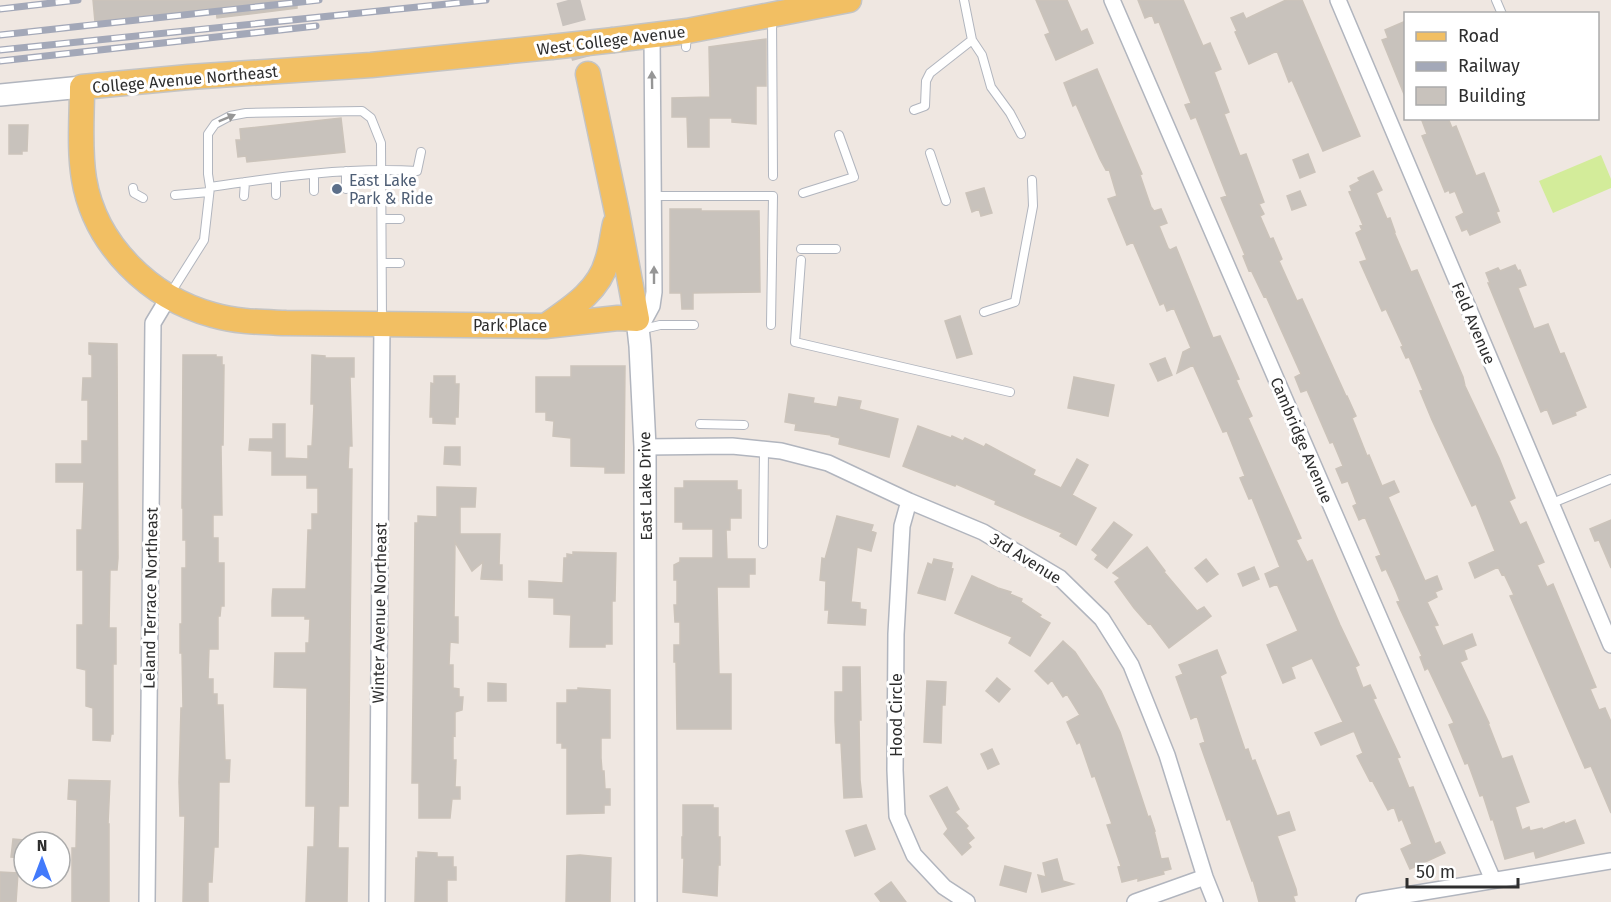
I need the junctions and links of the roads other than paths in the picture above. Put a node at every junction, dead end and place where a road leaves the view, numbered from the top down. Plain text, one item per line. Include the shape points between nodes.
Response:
1 (849, 0) edge
2 (964, 0) edge
3 (1112, 0) edge
4 (1338, 0) edge
5 (772, 15) junction
6 (652, 36) junction
7 (972, 40) junction
8 (371, 65) joint
9 (588, 74) tunnel mouth
10 (82, 87) junction
11 (0, 95) edge
12 (914, 110) dead end
13 (1021, 134) dead end
14 (839, 135) dead end
15 (421, 152) dead end
16 (930, 153) dead end
17 (382, 169) junction
18 (346, 171) junction
19 (314, 174) junction
20 (773, 176) dead end
21 (276, 179) junction
22 (1032, 180) dead end
23 (244, 182) junction
24 (133, 188) dead end
25 (346, 189) dead end
26 (210, 190) junction
27 (314, 191) dead end
28 (803, 193) dead end
29 (175, 195) dead end
30 (276, 195) dead end
31 (244, 196) dead end
32 (654, 196) junction
33 (143, 198) dead end
34 (946, 201) dead end
35 (617, 212) junction
36 (382, 219) junction
37 (400, 219) dead end
38 (801, 249) dead end
39 (836, 249) dead end
40 (801, 260) dead end
41 (382, 263) junction
42 (400, 263) dead end
43 (168, 298) junction
44 (984, 312) dead end
45 (382, 323) junction
46 (638, 325) junction
47 (694, 325) dead end
48 (771, 325) dead end
49 (545, 326) junction
50 (1010, 392) dead end
51 (700, 424) dead end
52 (744, 425) dead end
53 (645, 447) junction
54 (764, 450) junction
55 (1611, 479) edge
56 (909, 501) junction
57 (1550, 504) junction
58 (763, 544) dead end
59 (1611, 645) edge
60 (1611, 861) edge
61 (1205, 877) junction
62 (1492, 880) junction
63 (147, 902) edge
64 (377, 902) edge
65 (645, 902) edge
66 (967, 902) edge
67 (1135, 902) edge
68 (1215, 902) edge
69 (1364, 902) edge

1 - 5 main road, West College Avenue
2 - 7 lane
3 - 62 street, Cambridge Avenue
4 - 57 street, Feld Avenue
5 - 6 main road, West College Avenue via 687,39
5 - 20 lane
6 - 8 main road, West College Avenue, bridge
32 -> 6 street
7 - 12 lane via 930,73 925,106
7 - 13 lane via 982,56 991,87
8 - 10 main road, College Avenue Northeast
9 - 35 main road, East Lake Drive
10 - 11 street, College Avenue Northeast
10 - 43 main road, Park Place via 84,178 98,223 112,246
14 - 28 lane via 854,177
15 - 17 lane via 417,171
16 - 34 lane
17 - 18 lane
26 -> 17 lane via 208,134 215,124 246,113 362,111 376,128
17 - 36 lane
18 - 19 lane
18 - 25 lane
19 - 21 lane
19 - 27 lane
21 - 23 lane
21 - 30 lane
22 - 44 lane via 1033,206 1015,302
23 - 26 lane
23 - 31 lane
24 - 33 lane
26 - 29 lane
26 - 43 lane via 204,240
46 -> 32 street via 652,306 654,292
32 - 48 lane via 773,196
35 - 46 main road, East Lake Drive
35 - 49 main road via 607,264 575,306
36 - 37 lane
36 - 41 lane
38 - 39 lane
40 - 50 lane via 795,342
41 - 42 lane
41 - 45 lane
43 - 45 main road, Park Place via 215,316 245,321
43 - 63 street, Leland Terrace Northeast via 153,323
45 - 49 main road, Park Place
45 - 64 street, Winter Avenue Northeast
46 - 47 lane
46 - 49 main road, Park Place via 618,318
46 - 53 street, East Lake Drive
51 - 52 lane
53 - 54 street, 3rd Avenue via 732,446
53 - 65 street, East Lake Drive
54 - 56 street, 3rd Avenue via 828,463
54 - 58 lane
55 - 57 lane via 1592,482
56 - 61 street, 3rd Avenue via 984,532 1060,578 1102,619 1131,665 1167,755
56 - 66 street, Hood Circle via 902,526 896,634 897,816 914,855 944,887
57 - 59 street, Feld Avenue
60 - 62 street
61 - 67 street
61 - 68 street, 3rd Avenue
62 - 69 street

